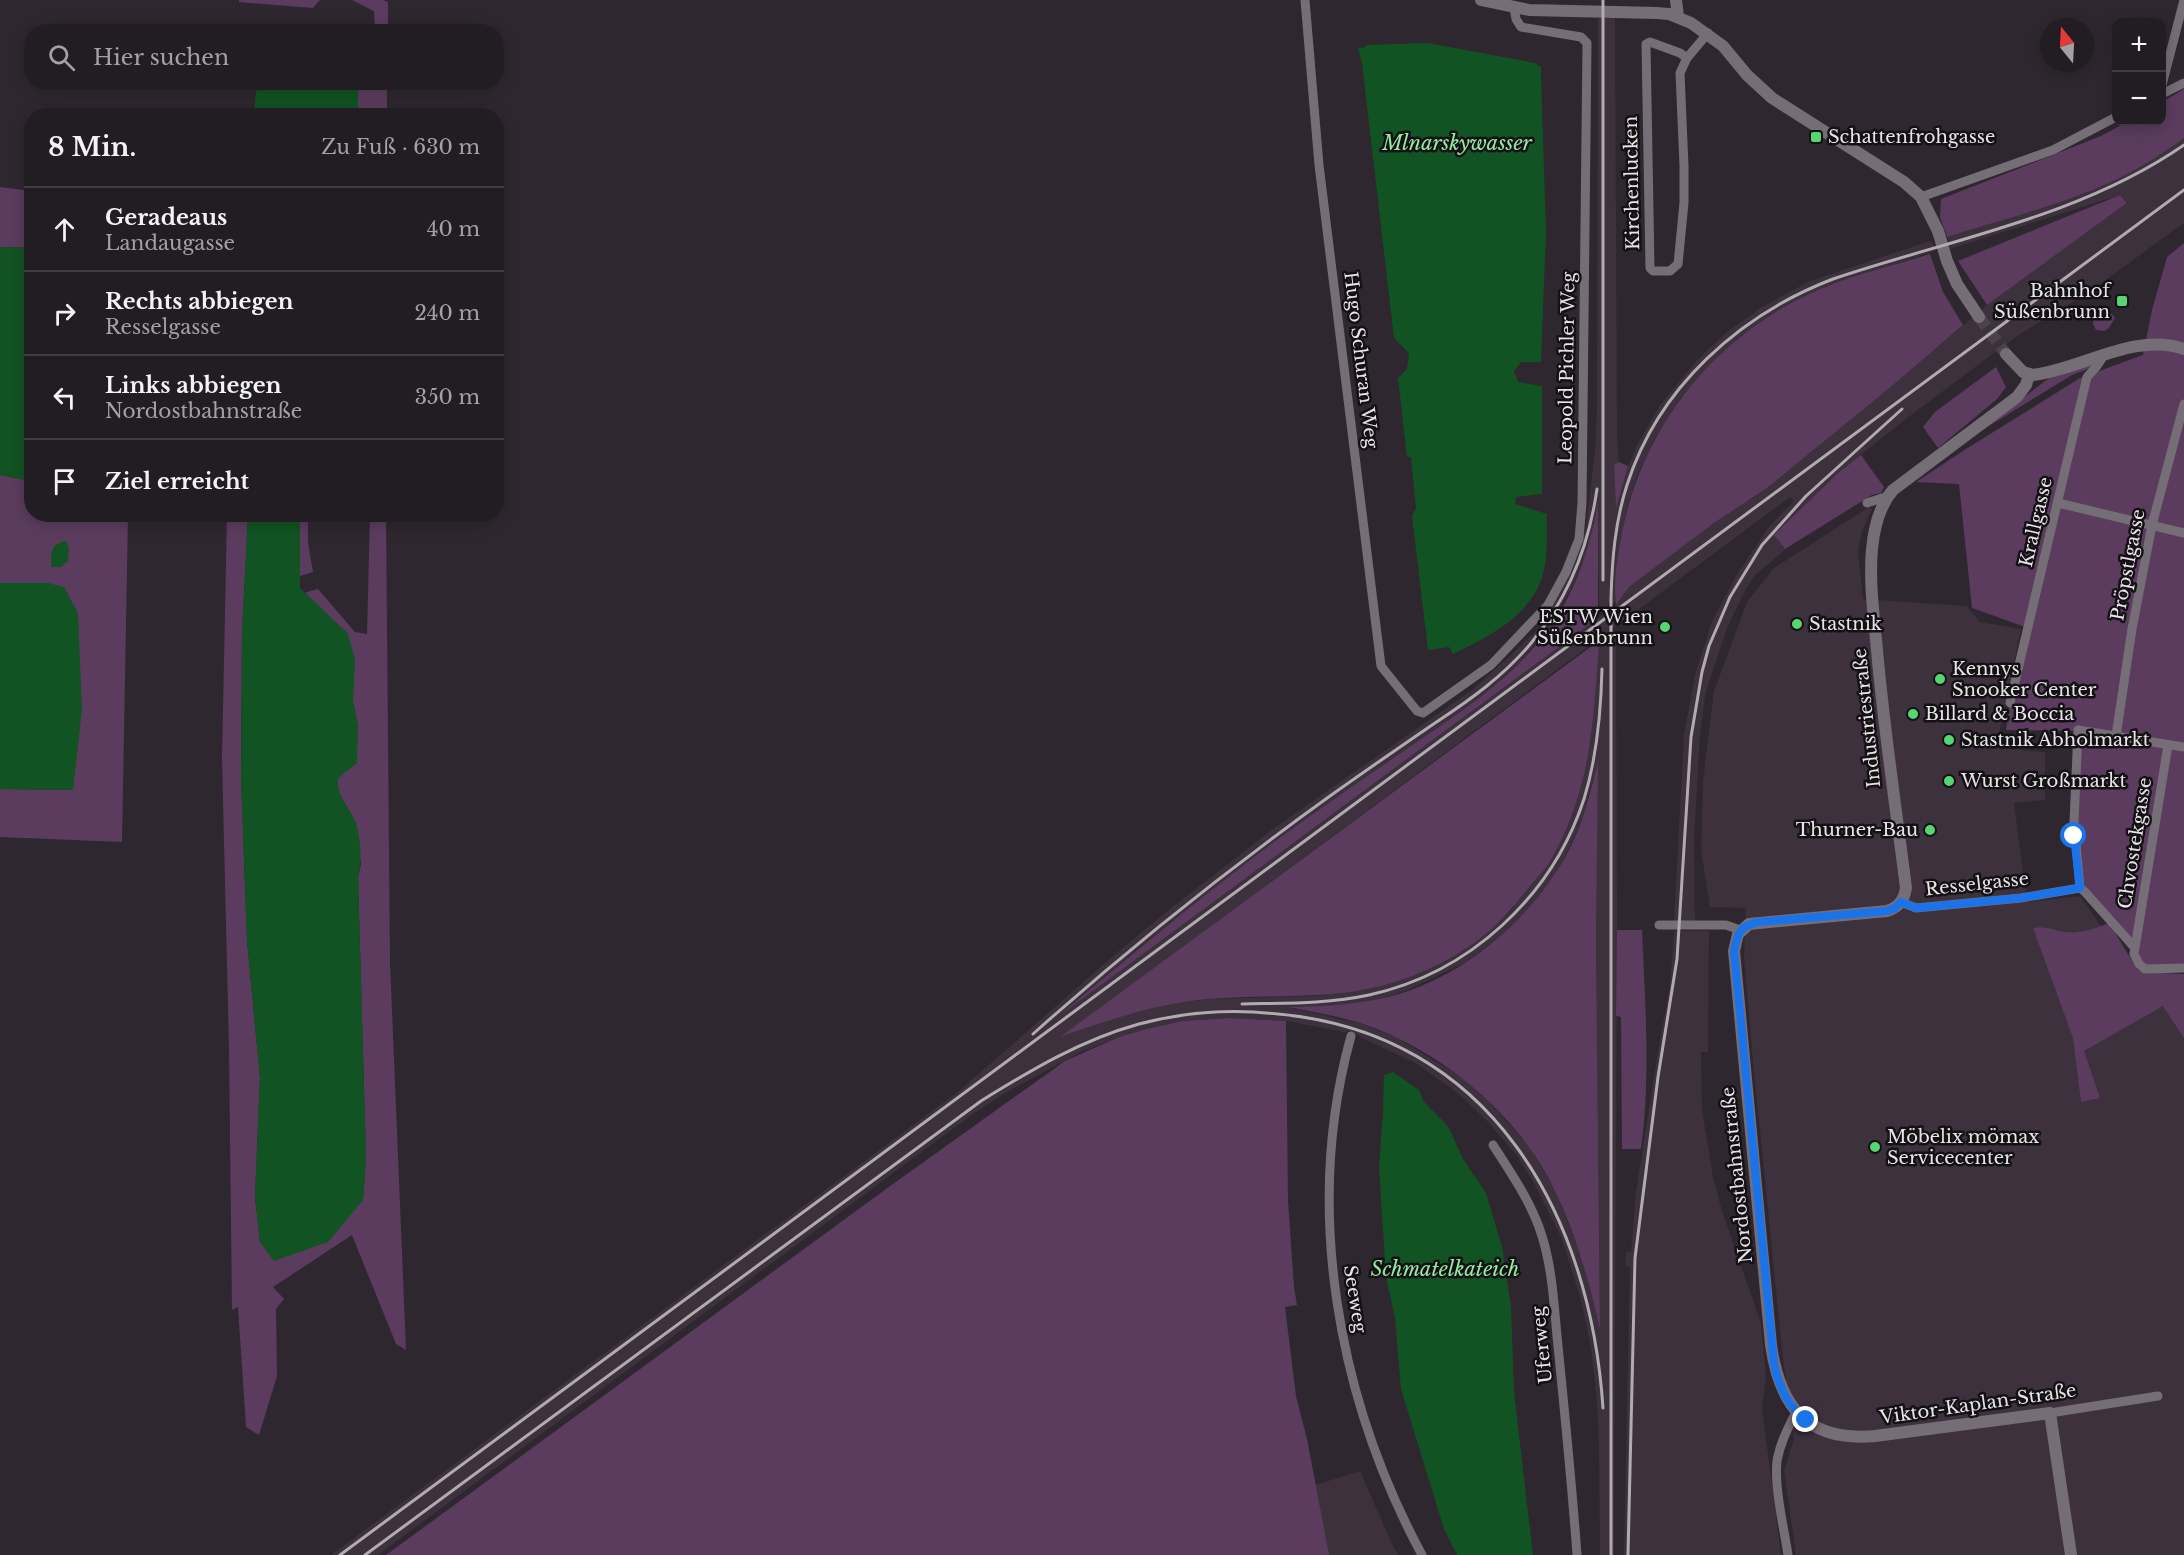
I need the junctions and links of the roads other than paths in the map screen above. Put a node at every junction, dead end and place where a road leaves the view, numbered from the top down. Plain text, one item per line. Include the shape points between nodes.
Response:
1 (1305, 0) edge
2 (1481, 0) edge
3 (1676, 0) edge
4 (2184, 0) edge
5 (1514, 8) junction
6 (1678, 17) junction
7 (1708, 33) junction
8 (1687, 58) junction
9 (2166, 72) edge
10 (2184, 83) edge
11 (2166, 92) edge
12 (2112, 119) edge
13 (1921, 197) junction
14 (1979, 317) tunnel mouth
15 (2184, 349) edge
16 (2006, 354) tunnel mouth
17 (2104, 355) junction
18 (2029, 375) junction
19 (2184, 404) edge
20 (1888, 496) junction
21 (1867, 503) dead end
22 (2058, 503) junction
23 (2152, 525) junction
24 (2184, 533) edge
25 (2010, 703) dead end
26 (1417, 711) joint
27 (2116, 736) junction
28 (2168, 745) junction
29 (2184, 747) edge
30 (2080, 888) junction
31 (1901, 902) junction
32 (1659, 925) dead end
33 (1740, 930) junction
34 (2135, 948) junction
35 (2184, 968) edge
36 (1351, 1036) dead end
37 (1493, 1145) dead end
38 (2158, 1396) dead end
39 (2050, 1413) junction
40 (1801, 1416) junction
41 (1422, 1555) edge
42 (1577, 1555) edge
43 (1788, 1555) edge
44 (2071, 1555) edge

1 - 26 street, Hugo Schuran Weg via 1319,165 1381,666
2 - 5 street
3 - 6 street
4 - 9 street
5 - 6 street
5 - 26 street, Leopold Pichler Weg via 1521,27 1581,37 1587,43 1579,539 1548,605 1491,665 1423,713
6 - 7 street
7 - 8 street, Kirchenlucken
7 - 13 street via 1772,98 1904,182
8 - 8 street, Kirchenlucken via 1680,52 1646,44 1653,272 1670,271 1678,264 1684,203 1679,82
10 - 11 street
12 - 13 street via 2053,150
13 - 14 street via 1957,284
15 - 17 street via 2147,345
16 - 18 street
17 - 18 street
17 - 22 street, Krallgasse via 2087,377
18 - 20 street via 2023,390 2012,401
19 - 23 street, Pröpstlgasse
20 - 21 street
20 - 31 street, Industriestraße via 1873,538 1872,582 1906,888
22 - 23 street
22 - 25 street, Krallgasse
23 - 24 street
23 - 27 street, Pröpstlgasse
27 - 28 street
27 - 30 street via 2078,730 2074,822
28 - 29 street
28 - 34 street, Chvostekgasse
30 - 31 street, Resselgasse via 1916,908
30 - 34 street
31 - 33 street, Resselgasse via 1887,911 1759,922
32 - 33 street via 1726,925
33 - 40 street, Nordostbahnstraße via 1734,951 1771,1345 1780,1387
34 - 35 street via 2135,959 2145,969
36 - 41 street, Seeweg via 1335,1118 1332,1157 1330,1212 1335,1287 1347,1353 1370,1436 1392,1494
37 - 42 street, Uferweg via 1534,1216 1549,1266
38 - 39 street, Viktor-Kaplan-Straße
39 - 40 street, Viktor-Kaplan-Straße via 1864,1437 1838,1435
39 - 44 street
40 - 43 street via 1783,1439 1777,1462

